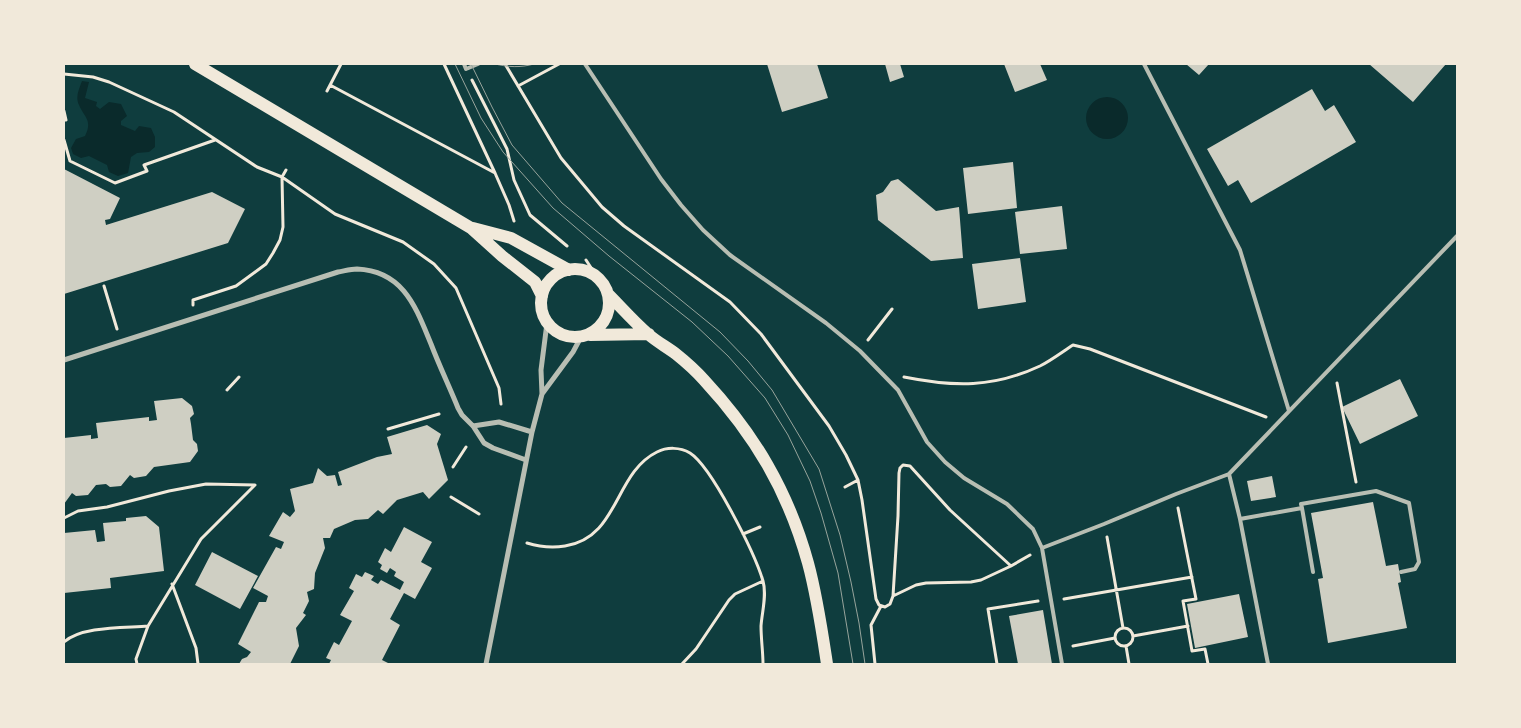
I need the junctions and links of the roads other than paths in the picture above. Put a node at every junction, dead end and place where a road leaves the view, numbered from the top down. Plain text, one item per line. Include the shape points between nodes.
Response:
1 (195, 64) edge
2 (464, 64) edge
3 (478, 64) edge
4 (585, 64) edge
5 (1144, 64) edge
6 (471, 228) junction
7 (1457, 236) edge
8 (569, 270) junction
9 (608, 294) junction
10 (542, 296) junction
11 (547, 323) junction
12 (648, 334) junction
13 (585, 336) junction
14 (64, 360) edge
15 (542, 394) junction
16 (1288, 411) junction
17 (473, 426) junction
18 (532, 432) junction
19 (526, 460) junction
20 (1229, 474) junction
21 (1302, 508) junction
22 (1240, 519) junction
23 (1042, 548) junction
24 (1314, 572) dead end
25 (1401, 572) dead end
26 (486, 664) edge
27 (827, 664) edge
28 (1062, 664) edge
29 (1268, 664) edge

1 - 6 main road
2 - 3 lane via 466,69
4 - 23 lane via 661,179 703,230 730,255 860,351 898,390 927,442 945,462 964,478 1007,504 1033,529
5 - 16 lane via 1240,250
6 - 8 main road via 512,238
6 - 10 main road via 535,282
7 - 16 lane
8 - 9 main road via 589,272 604,285
8 - 10 main road via 551,279
9 - 12 main road
9 - 13 main road via 608,314 604,322 598,330
10 - 11 main road via 542,314
11 - 13 main road via 562,335 571,338
11 - 15 street
12 - 13 main road
12 - 27 main road via 703,379 742,426 775,476 809,565
13 - 15 street
14 - 17 street via 338,272 357,269 378,273 406,292 458,408
15 - 18 street
16 - 20 lane
17 - 18 street via 499,422
17 - 19 street via 484,443
18 - 19 street
19 - 26 street
20 - 22 lane
20 - 23 lane
21 - 22 lane
21 - 24 lane
21 - 25 lane via 1301,504 1376,491 1409,503 1419,562 1415,569
22 - 29 lane
23 - 28 lane

